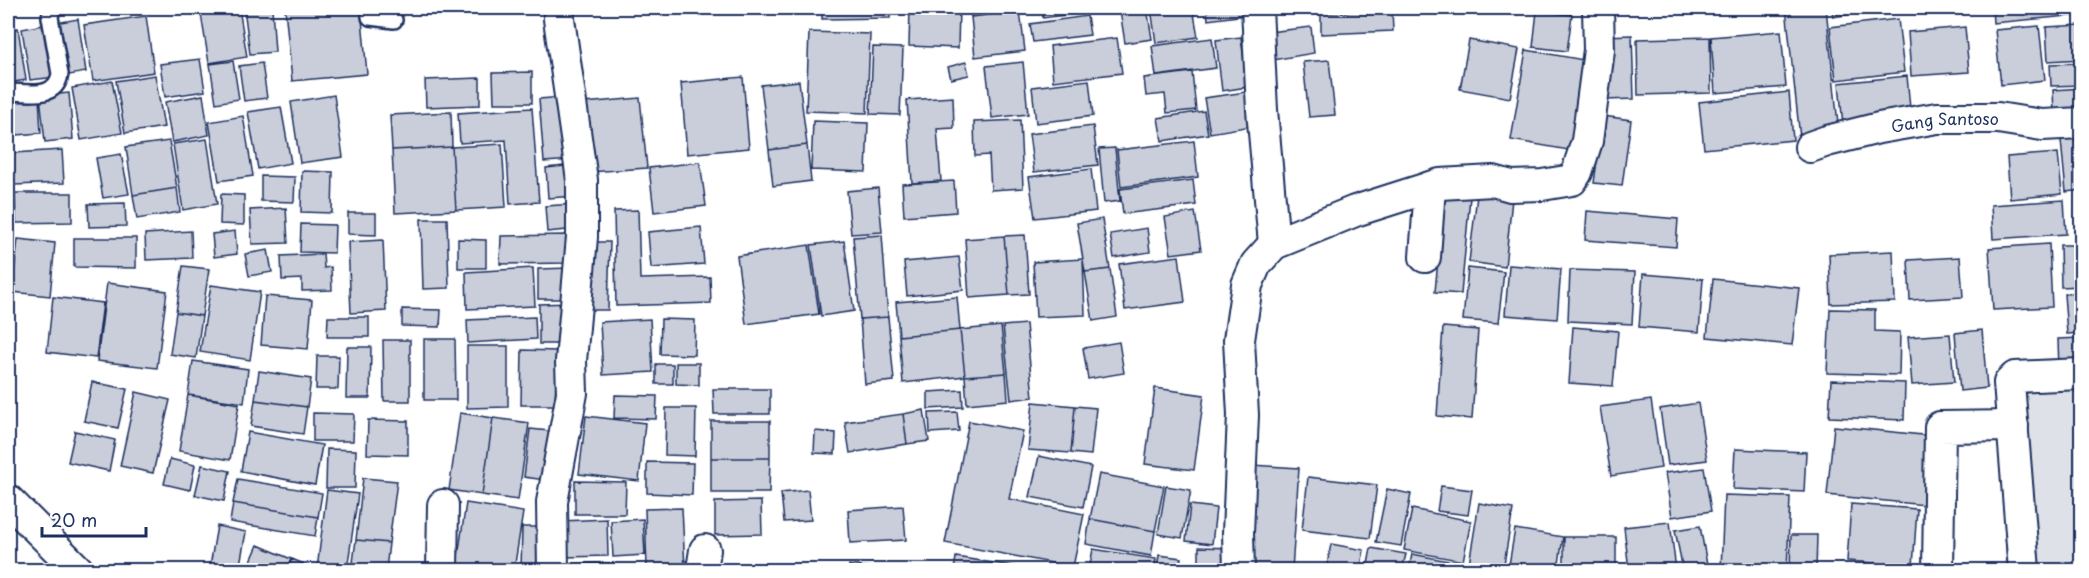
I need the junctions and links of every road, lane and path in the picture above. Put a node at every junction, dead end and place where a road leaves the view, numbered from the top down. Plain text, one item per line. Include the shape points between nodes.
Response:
1 (52, 8) edge
2 (369, 8) edge
3 (559, 8) edge
4 (1257, 8) edge
5 (1598, 8) edge
6 (394, 20) dead end
7 (8, 92) edge
8 (2082, 123) edge
9 (1810, 147) dead end
10 (1430, 187) junction
11 (1274, 244) junction
12 (1425, 257) dead end
13 (2082, 374) edge
14 (2013, 426) junction
15 (8, 500) edge
16 (443, 505) dead end
17 (78, 570) edge
18 (442, 570) edge
19 (553, 570) edge
20 (1239, 570) edge
21 (1938, 570) edge
22 (2024, 570) edge

1 - 7 lane via 59,83 51,91
2 - 6 lane via 370,17
3 - 19 street via 582,180 582,237 571,361 572,393 552,502
4 - 11 street
5 - 10 street via 1599,50 1587,141 1572,180 1542,185 1511,186 1493,181
8 - 9 street, Gang Santoso via 2042,125 1998,118 1937,118 1879,128
10 - 11 street via 1355,211
10 - 12 street
11 - 20 street via 1256,264 1247,285 1239,340 1243,416
13 - 14 street via 2010,380
14 - 21 street via 1940,428
14 - 22 street
15 - 17 street
16 - 18 street

